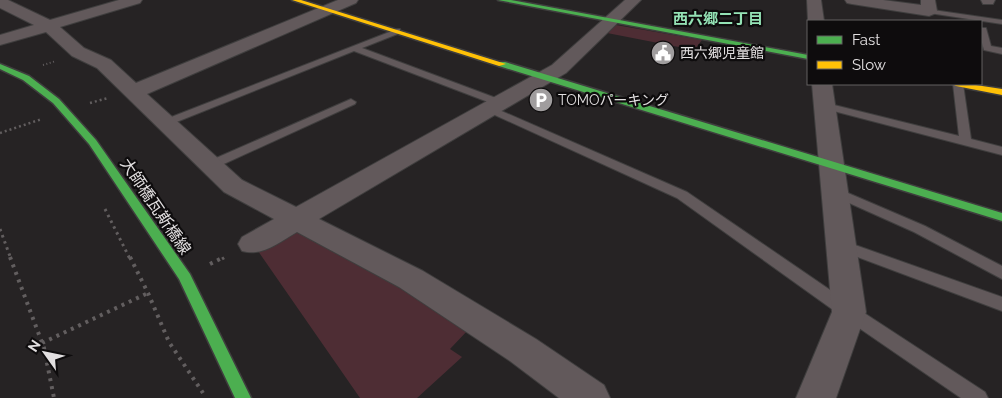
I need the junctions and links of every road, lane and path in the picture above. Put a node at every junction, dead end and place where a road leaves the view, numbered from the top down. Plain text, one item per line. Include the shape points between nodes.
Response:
1 (135, 0) edge
2 (295, 0) edge
3 (351, 0) edge
4 (501, 0) edge
5 (634, 0) edge
6 (814, 0) edge
7 (852, 0) edge
8 (0, 1) edge
9 (533, 3) edge
10 (928, 6) edge
11 (327, 10) junction
12 (613, 20) junction
13 (816, 20) edge
14 (1002, 22) edge
15 (48, 26) junction
16 (983, 30) dead end
17 (397, 31) junction
18 (0, 40) edge
19 (354, 48) junction
20 (1002, 51) edge
21 (807, 57) edge
22 (0, 66) edge
23 (546, 77) junction
24 (822, 85) edge
25 (957, 85) edge
26 (963, 85) edge
27 (132, 92) junction
28 (1002, 92) edge
29 (350, 102) dead end
30 (495, 106) junction
31 (826, 106) junction
32 (36, 112) dead end
33 (42, 119) junction
34 (165, 123) junction
35 (48, 126) dead end
36 (0, 133) edge
37 (965, 141) junction
38 (1002, 151) edge
39 (211, 165) junction
40 (833, 178) junction
41 (101, 203) dead end
42 (1002, 217) edge
43 (296, 218) junction
44 (0, 229) edge
45 (253, 244) dead end
46 (841, 245) junction
47 (1002, 273) edge
48 (148, 293) junction
49 (1002, 304) edge
50 (849, 312) junction
51 (42, 342) junction
52 (54, 398) edge
53 (205, 398) edge
54 (243, 398) edge
55 (590, 398) edge
56 (816, 398) edge
57 (978, 398) edge

1 - 15 street
2 - 11 street
3 - 11 street
4 - 9 street
5 - 12 street
6 - 13 street
7 - 10 street
8 - 15 street
9 - 12 street
10 - 14 lane
11 - 17 street
11 - 27 street
12 - 21 street
12 - 23 street
15 - 18 street
15 - 27 street via 78,52 104,64
16 - 20 lane via 987,48
17 - 19 lane
17 - 23 street
19 - 30 lane
19 - 34 lane
22 - 54 street, 大師橋瓦斯橋線 via 26,78 56,101 93,142 185,277
23 - 30 street
23 - 40 street
24 - 31 street
25 - 37 lane
26 - 28 street
27 - 34 street
29 - 39 lane
30 - 43 street
30 - 50 lane via 682,195
31 - 37 lane
31 - 40 street
32 - 33 path
33 - 35 path
33 - 36 path
34 - 39 street
37 - 38 lane
39 - 43 street via 233,186
40 - 42 street
40 - 46 street
40 - 47 lane via 898,218
41 - 48 path
43 - 45 street
43 - 55 street via 411,279 523,350
44 - 51 path
46 - 49 lane
46 - 50 street
48 - 51 path
48 - 53 path via 169,342
50 - 56 street
50 - 57 lane
51 - 52 path

